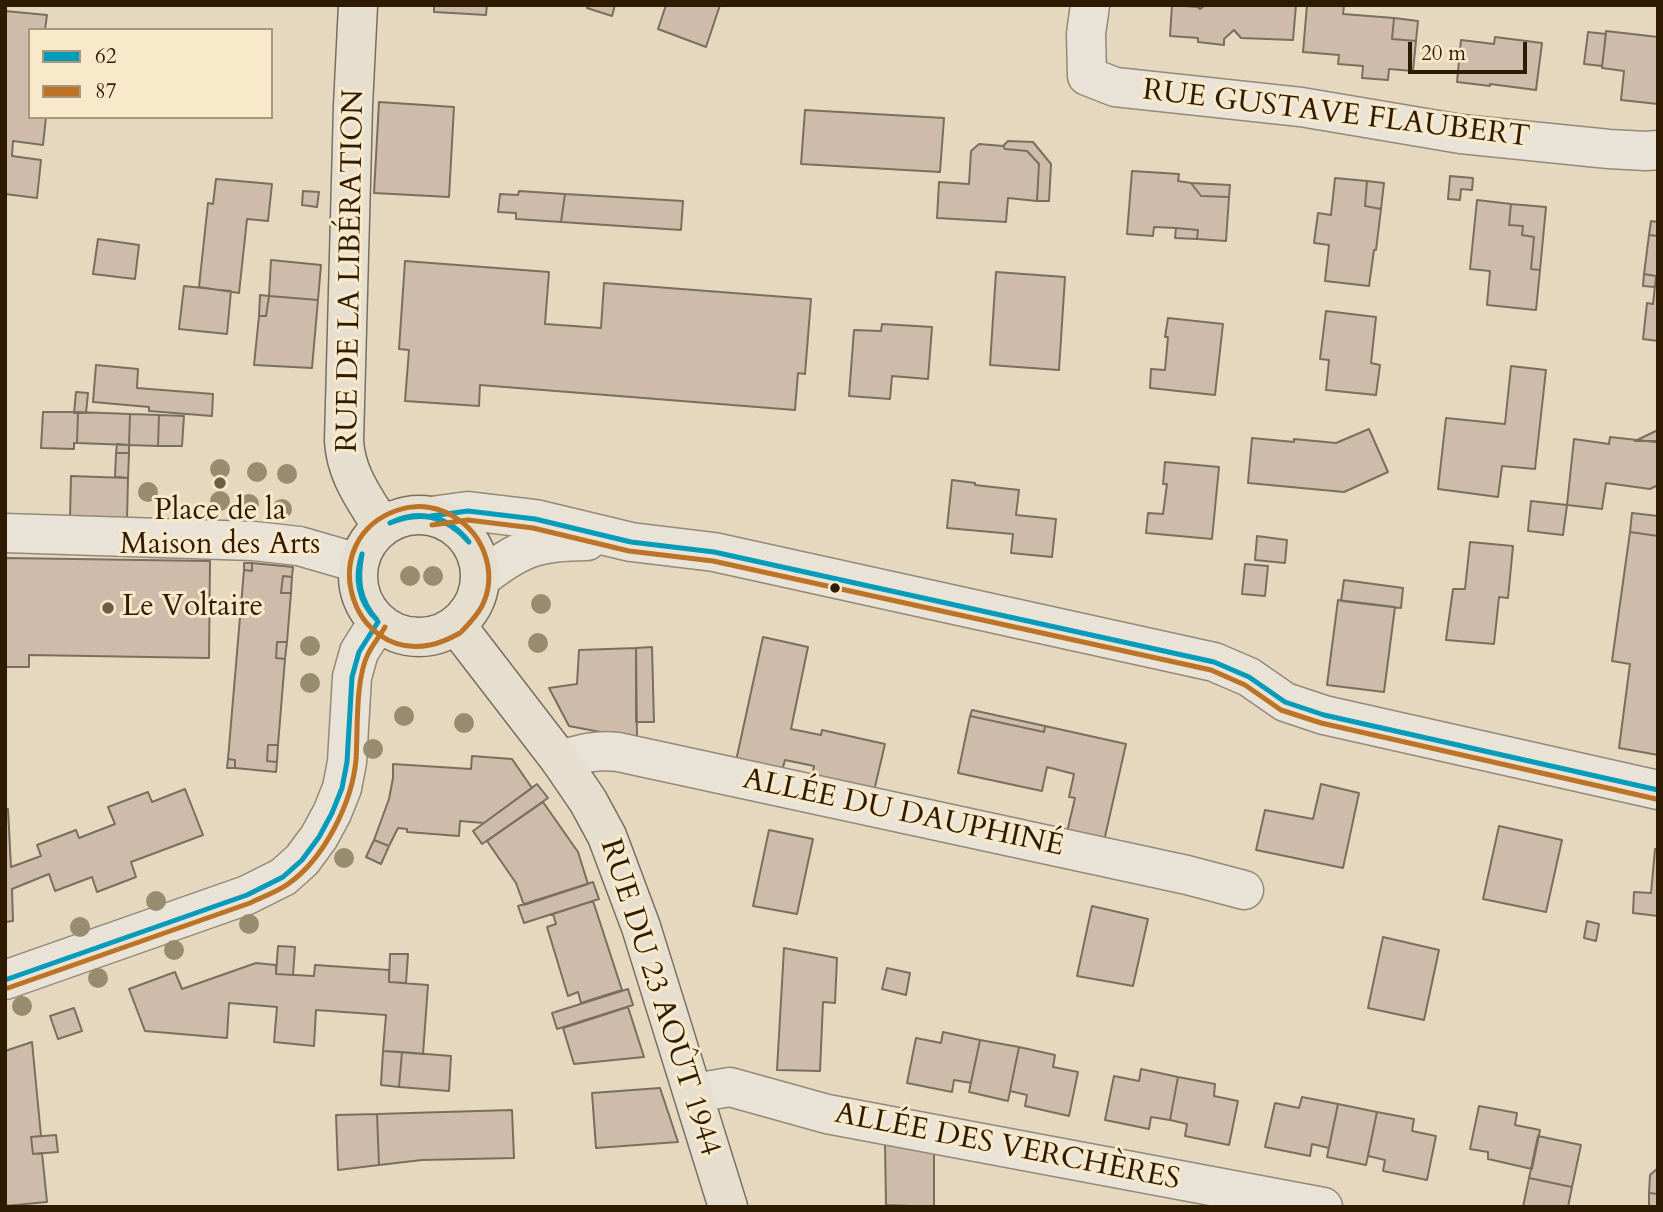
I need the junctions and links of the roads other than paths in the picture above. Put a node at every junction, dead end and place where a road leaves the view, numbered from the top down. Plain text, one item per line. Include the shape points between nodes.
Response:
1 (358, 5) edge
2 (1090, 5) edge
3 (1658, 150) edge
4 (432, 516) junction
5 (382, 527) junction
6 (5, 533) edge
7 (631, 542) junction
8 (358, 564) junction
9 (480, 579) junction
10 (378, 622) junction
11 (456, 625) junction
12 (560, 760) junction
13 (1658, 790) edge
14 (1244, 890) dead end
15 (5, 980) edge
16 (694, 1093) junction
17 (728, 1207) edge
18 (1323, 1207) edge

1 - 5 main road, RUE DE LA LIBÉRATION via 344,442 350,472
2 - 3 street, RUE GUSTAVE FLAUBERT via 1087,76 1115,88 1301,107 1461,134
4 - 5 main road via 402,517
4 - 7 street via 468,511 535,519
4 - 9 main road via 461,531 479,562
5 - 8 main road via 366,544
6 - 8 street via 254,541 299,546
7 - 9 street via 539,545 514,554
7 - 13 street via 714,552 1214,662 1249,677 1285,702 1324,715
8 - 10 main road via 364,604
9 - 11 main road via 472,606
10 - 11 main road via 399,634 419,637 440,634
10 - 15 street via 359,652 352,677 342,788 319,837 302,860 283,877 247,895
11 - 12 main road, RUE DU 23 AOÛT 1944
12 - 14 street, ALLÉE DU DAUPHINÉ via 603,750 618,752
12 - 16 main road, RUE DU 23 AOÛT 1944 via 607,836
16 - 17 main road, RUE DU 23 AOÛT 1944
16 - 18 street, ALLÉE DES VERCHÈRES via 730,1087 827,1114

